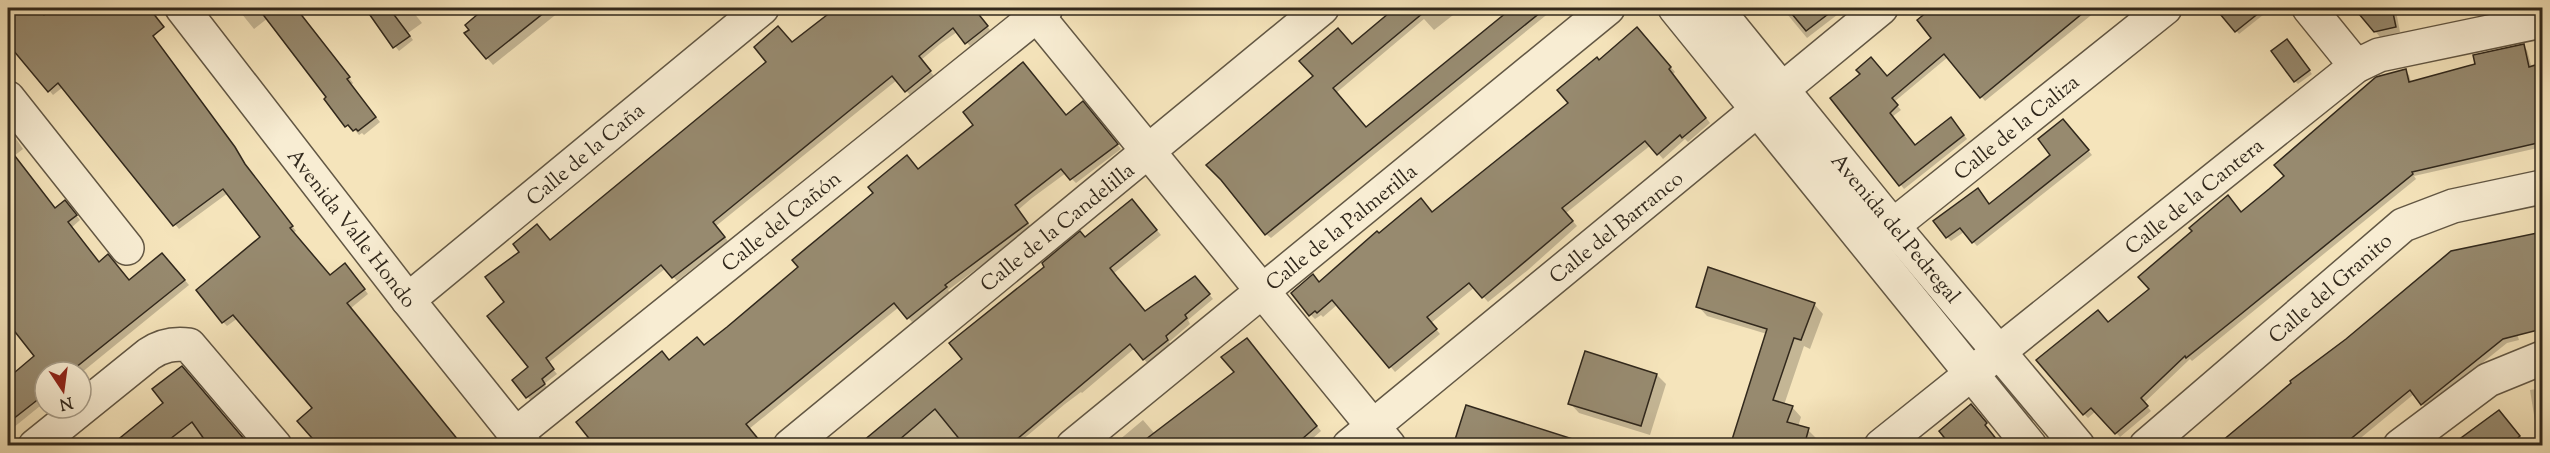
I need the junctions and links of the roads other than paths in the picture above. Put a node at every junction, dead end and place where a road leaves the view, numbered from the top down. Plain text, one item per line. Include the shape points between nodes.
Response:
1 (182, 8) edge
2 (762, 8) edge
3 (1322, 8) edge
4 (1608, 8) edge
5 (1675, 8) edge
6 (1716, 8) edge
7 (1881, 8) edge
8 (2165, 8) edge
9 (2309, 8) edge
10 (1038, 10) edge
11 (2542, 21) edge
12 (2356, 66) junction
13 (1783, 90) junction
14 (8, 98) edge
15 (1758, 111) junction
16 (1149, 152) junction
17 (2542, 187) edge
18 (1893, 226) junction
19 (1867, 246) junction
20 (127, 248) dead end
21 (1262, 291) junction
22 (408, 300) junction
23 (1999, 351) junction
24 (2542, 358) edge
25 (1970, 374) junction
26 (1370, 439) edge
27 (521, 440) edge
28 (35, 446) edge
29 (275, 446) edge
30 (790, 446) edge
31 (1073, 446) edge
32 (1881, 446) edge
33 (2030, 446) edge
34 (2078, 446) edge
35 (2146, 446) edge
36 (2400, 446) edge

1 - 22 street, Avenida Valle Hondo
2 - 22 street, Calle de la Caña
3 - 16 street, Calle de la Candelilla
4 - 21 street, Calle de la Palmerilla
5 - 15 street, Avenida del Pedregal
6 - 13 street, Avenida del Pedregal
7 - 13 street, Calle del Barranco
8 - 18 street, Calle de la Caliza
9 - 12 street
10 - 16 street
10 - 27 street, Calle del Cañón
11 - 12 street, Calle de la Cantera via 2379,55
12 - 23 street, Calle de la Cantera
13 - 15 street, Calle del Barranco
13 - 18 street, Avenida del Pedregal
14 - 20 street
15 - 19 street, Avenida del Pedregal
15 - 26 street, Calle del Barranco
16 - 21 street
16 - 30 street, Calle de la Candelilla
17 - 35 street, Calle del Granito via 2453,206 2403,225
18 - 19 street, Calle de la Caliza
18 - 23 street, Avenida del Pedregal
19 - 25 street, Avenida del Pedregal
21 - 26 street
21 - 31 street, Calle de la Palmerilla
22 - 27 street, Avenida Valle Hondo
23 - 25 street, Calle de la Cantera
23 - 34 street, Avenida del Pedregal
24 - 36 street via 2488,380
25 - 32 street, Calle de la Cantera
25 - 33 street, Avenida del Pedregal
28 - 29 street via 149,354 175,343 189,345

